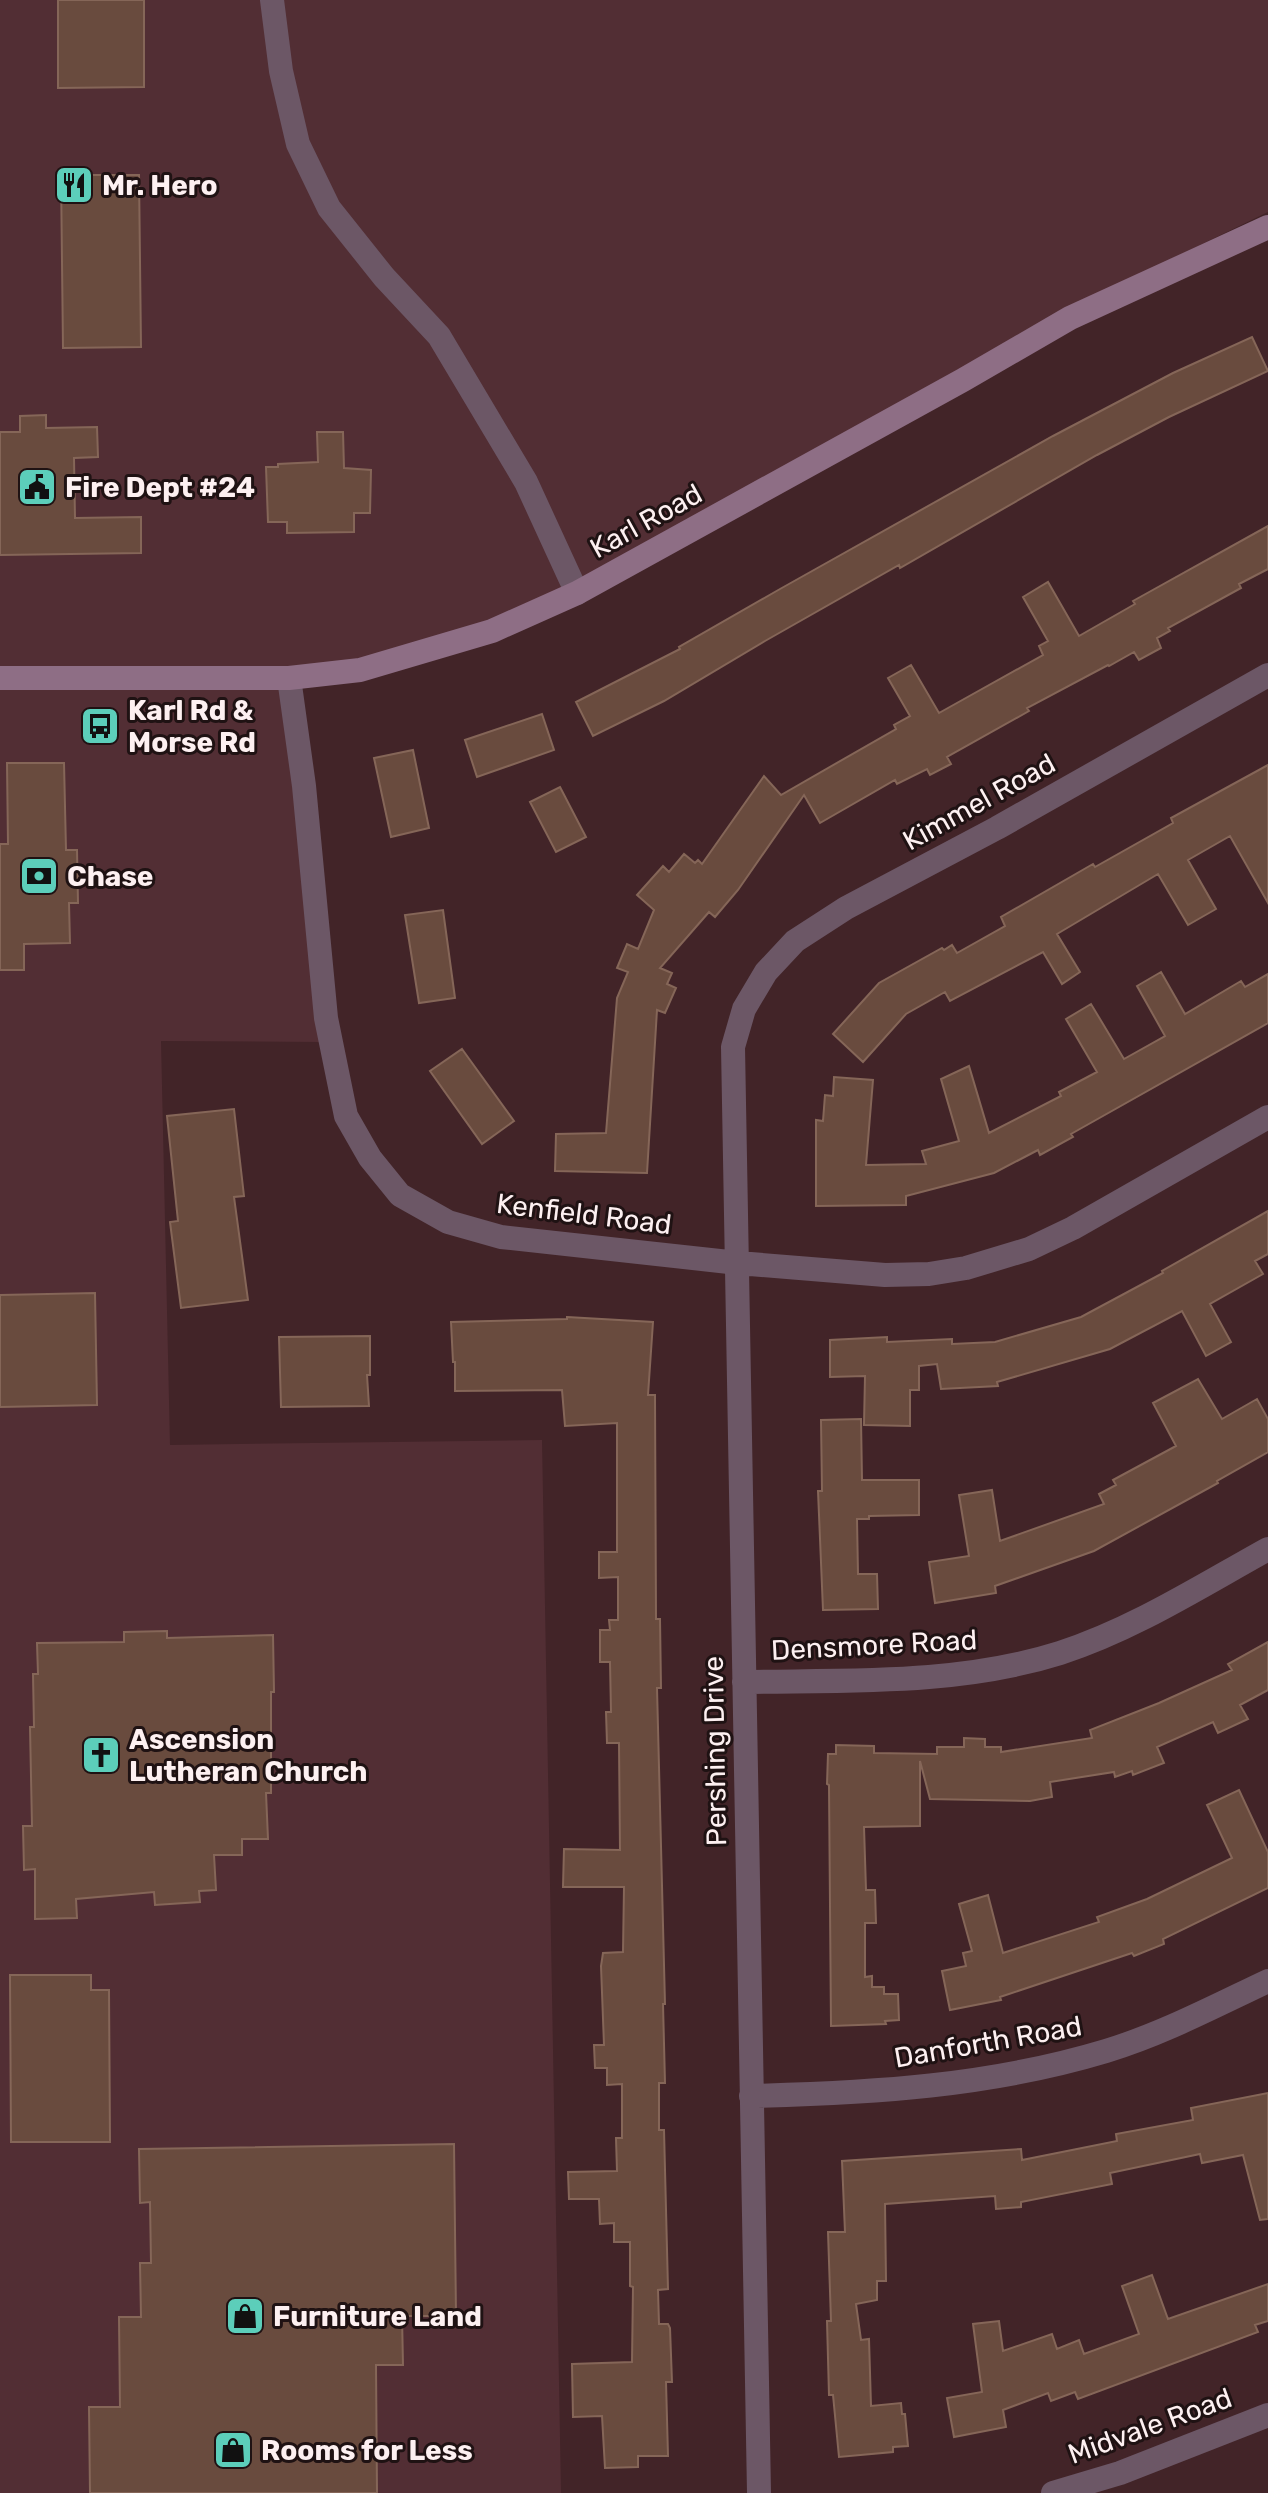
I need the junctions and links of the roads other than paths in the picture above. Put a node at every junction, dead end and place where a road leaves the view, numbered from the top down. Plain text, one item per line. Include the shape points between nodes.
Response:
1 (272, 0) edge
2 (1268, 227) edge
3 (577, 593) junction
4 (1268, 675) edge
5 (0, 678) edge
6 (289, 678) junction
7 (744, 1009) joint
8 (1268, 1117) edge
9 (738, 1263) junction
10 (1268, 1549) edge
11 (744, 1682) junction
12 (1268, 1981) edge
13 (751, 2096) junction
14 (1268, 2415) edge
15 (759, 2493) edge
16 (1053, 2493) edge

1 - 3 street via 298,144 329,208 439,336 526,482
2 - 3 main road, Karl Road via 1070,318
3 - 6 main road, Karl Road via 492,631 418,654 360,670
4 - 7 street, Kimmel Road via 846,908 795,941 766,972
5 - 6 main road, Karl Road
6 - 9 street, Kenfield Road via 328,1030 346,1116 370,1158 400,1195 474,1230
7 - 9 street, Pershing Drive via 733,1047
8 - 9 street, Kenfield Road via 1073,1228 1029,1249 966,1268 885,1275
9 - 11 street, Pershing Drive
10 - 11 street, Densmore Road via 1117,1632 1059,1653 991,1670 913,1678
11 - 13 street, Pershing Drive
12 - 13 street, Danforth Road via 1109,2050 1032,2071 884,2092
13 - 15 street, Pershing Drive
14 - 16 street, Midvale Road via 1120,2473

